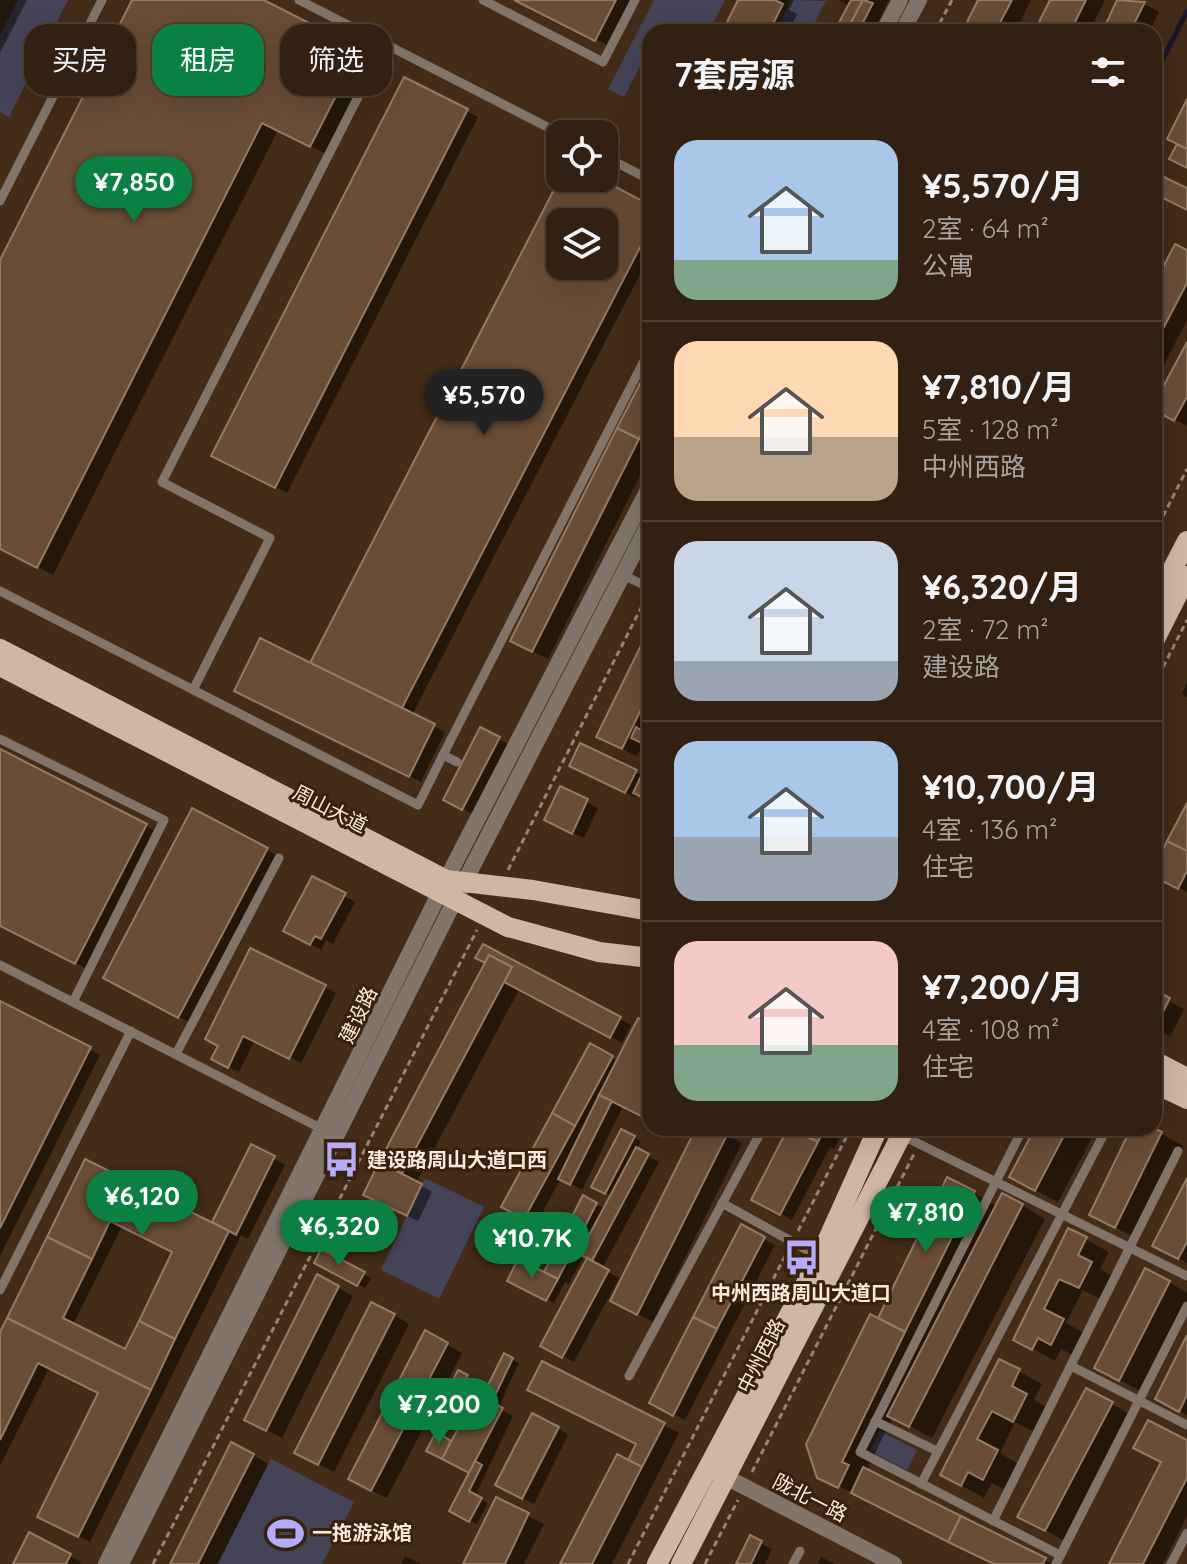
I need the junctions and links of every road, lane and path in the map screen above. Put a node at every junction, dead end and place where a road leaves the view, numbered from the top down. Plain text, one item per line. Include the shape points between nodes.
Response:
1 (102, 0) edge
2 (299, 0) edge
3 (483, 0) edge
4 (635, 0) edge
5 (900, 0) edge
6 (919, 0) edge
7 (952, 0) edge
8 (346, 24) edge
9 (887, 24) edge
10 (906, 24) edge
11 (939, 24) edge
12 (392, 48) edge
13 (359, 96) edge
14 (546, 126) edge
15 (618, 163) edge
16 (642, 176) edge
17 (0, 201) edge
18 (642, 365) edge
19 (1187, 469) edge
20 (642, 502) edge
21 (1162, 518) edge
22 (642, 538) edge
23 (1187, 541) edge
24 (623, 575) junction
25 (1187, 576) edge
26 (642, 585) edge
27 (1162, 589) edge
28 (0, 591) edge
29 (642, 605) edge
30 (1187, 620) edge
31 (1162, 625) edge
32 (0, 649) edge
33 (0, 666) edge
34 (1162, 669) edge
35 (193, 690) junction
36 (0, 739) edge
37 (443, 755) junction
38 (457, 762) dead end
39 (498, 783) junction
40 (279, 858) dead end
41 (500, 886) junction
42 (452, 889) junction
43 (642, 910) edge
44 (484, 916) junction
45 (642, 957) edge
46 (0, 965) edge
47 (73, 1002) junction
48 (131, 1031) junction
49 (176, 1054) junction
50 (1162, 1065) edge
51 (1187, 1078) edge
52 (1162, 1087) edge
53 (1187, 1099) edge
54 (330, 1133) junction
55 (759, 1136) edge
56 (847, 1136) edge
57 (874, 1136) edge
58 (908, 1136) edge
59 (1019, 1136) edge
60 (1103, 1136) edge
61 (1178, 1151) dead end
62 (997, 1182) junction
63 (722, 1203) junction
64 (1062, 1214) junction
65 (792, 1242) junction
66 (1130, 1248) junction
67 (820, 1257) junction
68 (1187, 1276) edge
69 (0, 1290) edge
70 (1187, 1306) edge
71 (1071, 1366) junction
72 (629, 1376) dead end
73 (1139, 1401) junction
74 (875, 1421) junction
75 (1187, 1425) edge
76 (937, 1451) junction
77 (716, 1472) junction
78 (921, 1484) junction
79 (744, 1487) junction
80 (993, 1521) junction
81 (1187, 1533) edge
82 (800, 1551) dead end
83 (1058, 1560) edge
84 (106, 1564) edge
85 (121, 1564) edge
86 (153, 1564) edge
87 (628, 1564) edge
88 (657, 1564) edge
89 (681, 1564) edge
90 (705, 1564) edge
91 (793, 1564) edge
92 (894, 1564) edge
93 (1171, 1564) edge

1 - 17 lane
2 - 8 lane
3 - 4 lane via 603,62
5 - 9 street
6 - 10 street
7 - 11 path
12 - 14 lane
13 - 35 lane via 162,482 270,538
15 - 16 lane
18 - 37 lane
19 - 21 path
20 - 39 street, 建设路
22 - 24 street, 建设路
23 - 27 main road
24 - 26 lane
24 - 39 street, 建设路
25 - 31 main road
28 - 35 lane
29 - 41 path
30 - 34 path
32 - 42 main road, 周山大道
33 - 42 main road, 周山大道
35 - 37 lane via 418,805
36 - 47 lane via 164,820
37 - 38 lane
39 - 42 street, 建设路
40 - 49 lane
41 - 42 main road, 周山大道
41 - 43 main road, 周山大道
42 - 44 main road, 周山大道
42 - 54 street, 建设路
44 - 45 main road, 周山大道 via 599,952
44 - 86 path
46 - 47 lane
47 - 48 lane
48 - 49 lane
48 - 69 lane
49 - 54 lane
50 - 51 main road
52 - 53 main road
54 - 84 street, 建设路
54 - 85 street, 建设路
55 - 63 lane
56 - 65 path
57 - 67 main road, 中州西路
58 - 62 lane
58 - 77 main road, 中州西路
58 - 79 path
59 - 62 lane
60 - 64 lane
61 - 66 lane
62 - 64 lane
62 - 74 lane
63 - 65 lane
63 - 72 lane
64 - 66 lane
64 - 76 lane
65 - 67 lane
65 - 87 path
66 - 68 lane
66 - 71 lane
67 - 77 main road, 中州西路
70 - 73 lane
71 - 73 lane
71 - 80 lane
73 - 75 lane
73 - 83 lane
74 - 76 lane
74 - 78 lane via 860,1452
76 - 78 lane
77 - 79 street, 陇北一路
77 - 88 main road, 中州西路
77 - 89 main road, 中州西路
78 - 80 lane
79 - 90 path
79 - 92 street, 陇北一路
80 - 83 lane
81 - 93 lane
82 - 91 lane

